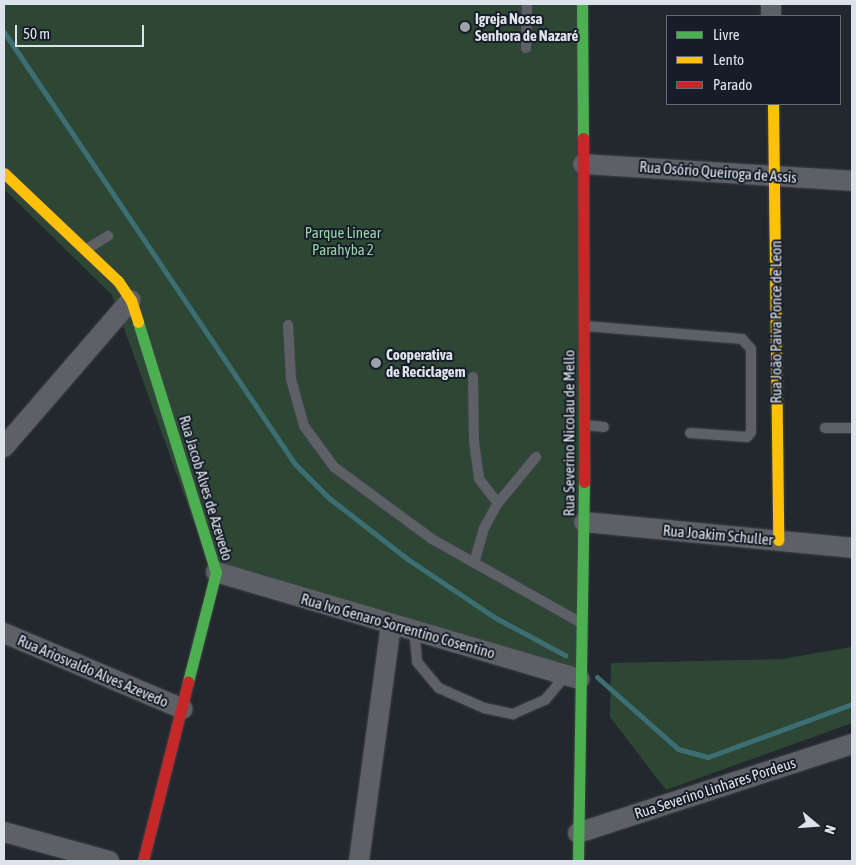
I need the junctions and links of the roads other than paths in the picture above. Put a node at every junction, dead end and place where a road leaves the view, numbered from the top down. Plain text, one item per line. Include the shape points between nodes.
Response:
1 (527, 4) edge
2 (582, 4) edge
3 (526, 48) dead end
4 (774, 105) edge
5 (583, 164) junction
6 (4, 173) edge
7 (775, 176) junction
8 (852, 181) edge
9 (108, 236) dead end
10 (85, 250) junction
11 (131, 300) junction
12 (288, 325) dead end
13 (584, 326) junction
14 (473, 377) dead end
15 (584, 425) junction
16 (604, 427) dead end
17 (825, 428) dead end
18 (852, 428) edge
19 (690, 432) dead end
20 (4, 447) edge
21 (536, 457) dead end
22 (498, 502) junction
23 (584, 522) junction
24 (778, 540) junction
25 (852, 548) edge
26 (474, 562) junction
27 (216, 572) junction
28 (391, 624) junction
29 (582, 624) junction
30 (414, 631) junction
31 (4, 633) edge
32 (573, 677) junction
33 (183, 709) junction
34 (852, 744) edge
35 (4, 832) edge
36 (578, 833) junction
37 (109, 861) edge
38 (144, 861) edge
39 (359, 861) edge
40 (578, 861) edge

1 - 3 lane
2 - 5 street, Rua Severino Nicolau de Mello
4 - 7 street, Rua João Paiva Ponce de Leon
5 - 7 street, Rua Osório Queiroga de Assis
5 - 13 street, Rua Severino Nicolau de Mello
6 - 10 street, Rua Jacob Alves de Azevedo
7 - 8 street, Rua Osório Queiroga de Assis
7 - 24 street, Rua João Paiva Ponce de Leon
9 - 10 lane
10 - 11 street, Rua Jacob Alves de Azevedo via 118,281
11 - 20 street
11 - 27 street, Rua Jacob Alves de Azevedo
12 - 26 lane via 291,379 304,426 334,467 432,539
13 - 15 street, Rua Severino Nicolau de Mello
13 - 19 lane via 742,339 751,348 751,432 747,437
14 - 22 lane via 474,442 479,479
15 - 16 lane
15 - 23 street, Rua Severino Nicolau de Mello
17 - 18 lane
21 - 22 lane
22 - 26 lane via 484,528
23 - 24 street, Rua Joakim Schuller
23 - 29 street, Rua Severino Nicolau de Mello
24 - 25 street, Rua Joakim Schuller
26 - 29 lane
27 - 28 street, Rua Ivo Genaro Sorrentino Cosentino
27 - 33 street, Rua Jacob Alves de Azevedo
28 - 30 street, Rua Ivo Genaro Sorrentino Cosentino
28 - 39 street
29 - 32 street, Rua Severino Nicolau de Mello
30 - 32 street, Rua Ivo Genaro Sorrentino Cosentino
30 - 32 lane via 417,662 439,688 484,708 513,714 545,700
31 - 33 street, Rua Ariosvaldo Alves Azevedo
32 - 36 street, Rua Severino Nicolau de Mello
33 - 38 street, Rua Jacob Alves de Azevedo
34 - 36 street, Rua Severino Linhares Pordeus
35 - 37 street
36 - 40 street, Rua Severino Nicolau de Mello

